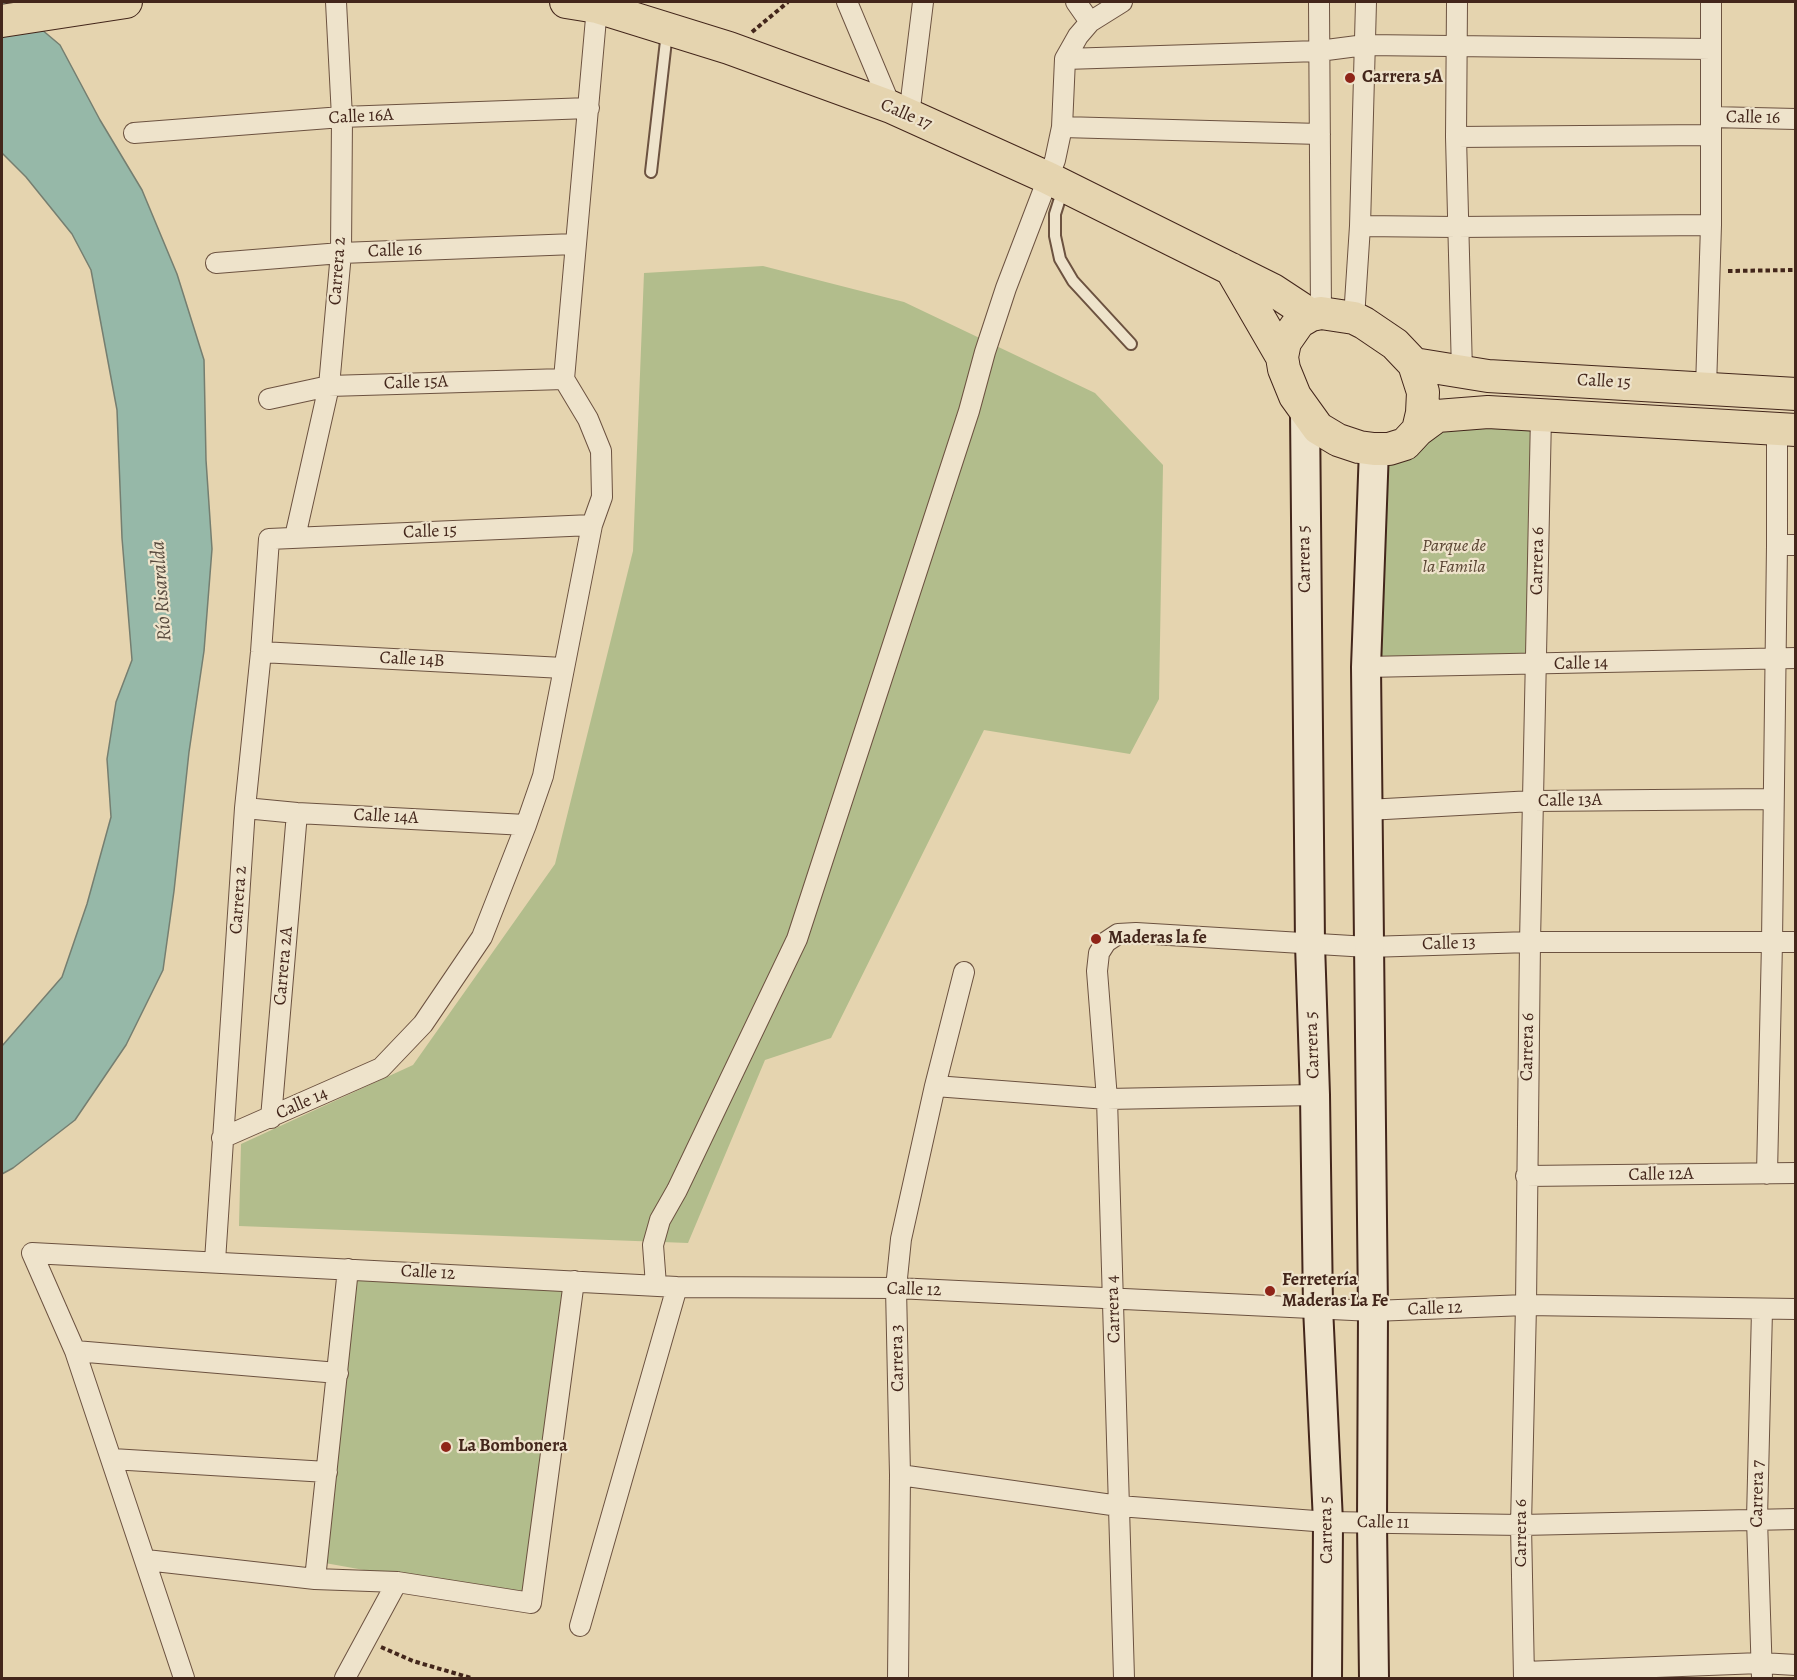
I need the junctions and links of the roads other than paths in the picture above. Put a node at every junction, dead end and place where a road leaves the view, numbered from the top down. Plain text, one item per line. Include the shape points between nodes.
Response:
1 (120, 2) edge
2 (336, 2) edge
3 (566, 2) edge
4 (846, 2) edge
5 (923, 2) edge
6 (1076, 2) edge
7 (1122, 2) edge
8 (1319, 2) edge
9 (1366, 2) edge
10 (1457, 2) edge
11 (1711, 2) edge
12 (597, 7) junction
13 (2, 21) edge
14 (1090, 22) junction
15 (667, 28) junction
16 (1365, 45) junction
17 (1457, 45) junction
18 (1711, 49) junction
19 (1319, 51) junction
20 (1065, 59) junction
21 (589, 108) junction
22 (900, 112) junction
23 (342, 117) junction
24 (1796, 119) edge
25 (1711, 126) junction
26 (1062, 127) junction
27 (134, 134) dead end
28 (1320, 134) junction
29 (1456, 136) junction
30 (651, 172) dead end
31 (1056, 182) junction
32 (1711, 225) junction
33 (1360, 226) junction
34 (1457, 227) junction
35 (575, 244) junction
36 (340, 253) junction
37 (216, 262) dead end
38 (1231, 268) junction
39 (1316, 314) junction
40 (1354, 318) junction
41 (1131, 344) dead end
42 (1282, 357) junction
43 (1414, 364) junction
44 (1462, 372) junction
45 (564, 379) junction
46 (329, 386) junction
47 (1706, 388) junction
48 (1796, 394) edge
49 (269, 399) dead end
50 (1305, 411) junction
51 (1541, 416) junction
52 (1418, 429) junction
53 (1786, 430) edge
54 (1374, 449) junction
55 (592, 525) junction
56 (295, 537) junction
57 (269, 539) joint
58 (1786, 545) edge
59 (261, 652) junction
60 (1796, 658) edge
61 (1774, 660) junction
62 (1535, 665) junction
63 (1366, 667) junction
64 (563, 668) junction
65 (1773, 799) junction
66 (1533, 801) junction
67 (246, 808) junction
68 (1367, 810) junction
69 (297, 813) junction
70 (526, 825) junction
71 (1106, 942) joint
72 (1530, 942) junction
73 (1772, 942) junction
74 (1796, 942) edge
75 (1310, 944) junction
76 (1368, 947) junction
77 (964, 972) dead end
78 (935, 1086) junction
79 (1315, 1095) junction
80 (1107, 1099) junction
81 (271, 1118) junction
82 (222, 1138) junction
83 (1796, 1173) edge
84 (1767, 1174) junction
85 (1526, 1176) junction
86 (215, 1261) junction
87 (348, 1269) junction
88 (574, 1281) junction
89 (656, 1286) junction
90 (677, 1287) junction
91 (896, 1288) junction
92 (1114, 1300) junction
93 (1526, 1305) junction
94 (1318, 1307) junction
95 (1796, 1309) edge
96 (1762, 1310) junction
97 (1373, 1311) junction
98 (75, 1351) junction
99 (338, 1373) junction
100 (112, 1459) junction
101 (327, 1472) junction
102 (900, 1475) junction
103 (1119, 1506) junction
104 (1757, 1519) junction
105 (1796, 1519) edge
106 (1328, 1522) junction
107 (1372, 1522) junction
108 (1521, 1525) junction
109 (146, 1560) junction
110 (315, 1579) junction
111 (397, 1582) junction
112 (580, 1626) dead end
113 (1796, 1665) edge
114 (1762, 1671) edge
115 (1524, 1675) edge
116 (184, 1678) edge
117 (345, 1678) edge
118 (898, 1678) edge
119 (1124, 1678) edge
120 (1327, 1678) edge
121 (1374, 1678) edge

1 - 13 main road
2 - 23 street, Carrera 2
3 - 12 main road, Calle 17
4 - 22 street
5 - 22 street
6 - 14 street
7 - 14 street
8 - 19 street
9 - 16 street
10 - 17 street
11 - 18 street
12 - 15 main road, Calle 17
12 - 21 street
14 - 20 street
15 - 22 main road, Calle 17
15 - 30 lane
16 - 17 street
16 - 19 street
16 - 33 street
17 - 18 street
17 - 29 street
18 - 25 street
19 - 20 street
19 - 28 street
20 - 26 street
21 - 23 street, Calle 16A
21 - 35 street
22 - 31 main road, Calle 17
23 - 27 street, Calle 16A
23 - 36 street, Carrera 2
24 - 25 street, Calle 16
25 - 29 street, Calle 16
25 - 32 street
26 - 28 street
26 - 31 street via 1055,160
28 - 39 street
29 - 34 street
31 - 38 main road, Calle 17
31 - 41 lane via 1055,236 1060,259 1073,281
31 - 89 street via 999,309 797,939 660,1220 653,1245
32 - 34 street
32 - 47 street
33 - 34 street
33 - 40 street
34 - 44 street
35 - 36 street, Calle 16
35 - 45 street
36 - 37 street, Calle 16
36 - 46 street, Carrera 2
38 - 39 main road, Calle 17
38 - 42 main road
39 - 40 main road
39 - 42 main road via 1291,331 1284,342
40 - 43 main road via 1395,344
42 - 50 main road via 1289,382
43 - 44 main road, Calle 15
43 - 52 main road via 1423,392
44 - 47 main road, Calle 15
45 - 46 street, Calle 15A
45 - 55 street via 602,451 602,497
46 - 49 street, Calle 15A
46 - 56 street, Carrera 2
47 - 48 main road, Calle 15
50 - 54 main road via 1318,428 1338,440
50 - 75 main road, Carrera 5
51 - 52 main road, Calle 15 via 1488,412 1437,416
51 - 53 main road, Calle 15
51 - 62 street, Carrera 6
52 - 54 main road via 1405,444
53 - 58 street
54 - 63 main road
55 - 56 street, Calle 15
55 - 64 street
56 - 57 street, Calle 15
57 - 59 street, Carrera 2
58 - 61 street
59 - 64 street, Calle 14B
59 - 67 street, Carrera 2
60 - 61 street, Calle 14
61 - 62 street, Calle 14
61 - 65 street
62 - 63 street, Calle 14
62 - 66 street, Carrera 6
63 - 68 main road
64 - 70 street via 543,776
65 - 66 street, Calle 13A
65 - 73 street
66 - 68 street, Calle 13A
66 - 72 street, Carrera 6
67 - 69 street, Calle 14A
67 - 82 street, Carrera 2
68 - 76 main road
69 - 70 street, Calle 14A
69 - 81 street, Carrera 2A
70 - 81 street, Calle 14 via 482,937 423,1024 381,1068
71 - 75 street, Calle 13 via 1118,934 1136,933
71 - 80 street, Carrera 4 via 1099,953 1096,971
72 - 73 street, Calle 13
72 - 76 street, Calle 13
72 - 85 street, Carrera 6
73 - 74 street, Calle 13
73 - 84 street
75 - 76 street, Calle 13
75 - 79 main road, Carrera 5
76 - 97 main road
77 - 78 street, Carrera 3
78 - 80 street
78 - 91 street, Carrera 3 via 901,1239
79 - 80 street
79 - 94 main road, Carrera 5
80 - 92 street, Carrera 4
81 - 82 street, Calle 14
82 - 86 street, Carrera 2
83 - 84 street, Calle 12A
84 - 85 street, Calle 12A
85 - 93 street, Carrera 6
86 - 87 street, Calle 12
86 - 98 street, Calle 12 via 32,1253
87 - 88 street, Calle 12
87 - 99 street
88 - 89 street, Calle 12
88 - 111 street via 531,1603
89 - 90 street, Calle 12
90 - 91 street, Calle 12
90 - 112 street
91 - 92 street, Calle 12
91 - 102 street, Carrera 3
92 - 94 street, Calle 12
92 - 103 street, Carrera 4
93 - 96 street, Calle 12
93 - 97 street, Calle 12
93 - 108 street, Carrera 6
94 - 97 street, Calle 12
94 - 106 main road, Carrera 5
95 - 96 street, Calle 12
96 - 104 street, Carrera 7
97 - 107 main road
98 - 99 street
98 - 100 street
99 - 101 street
100 - 101 street
100 - 109 street
101 - 110 street
102 - 103 street, Calle 11
102 - 118 street, Carrera 3
103 - 106 street, Calle 11
103 - 119 street, Carrera 4
104 - 105 street, Calle 11
104 - 108 street, Calle 11
104 - 114 street, Carrera 7
106 - 107 street, Calle 11
106 - 120 main road, Carrera 5
107 - 108 street, Calle 11
107 - 121 main road
108 - 115 street, Carrera 6
109 - 110 street
109 - 116 street
110 - 111 street
111 - 117 street
113 - 114 street
114 - 115 street

